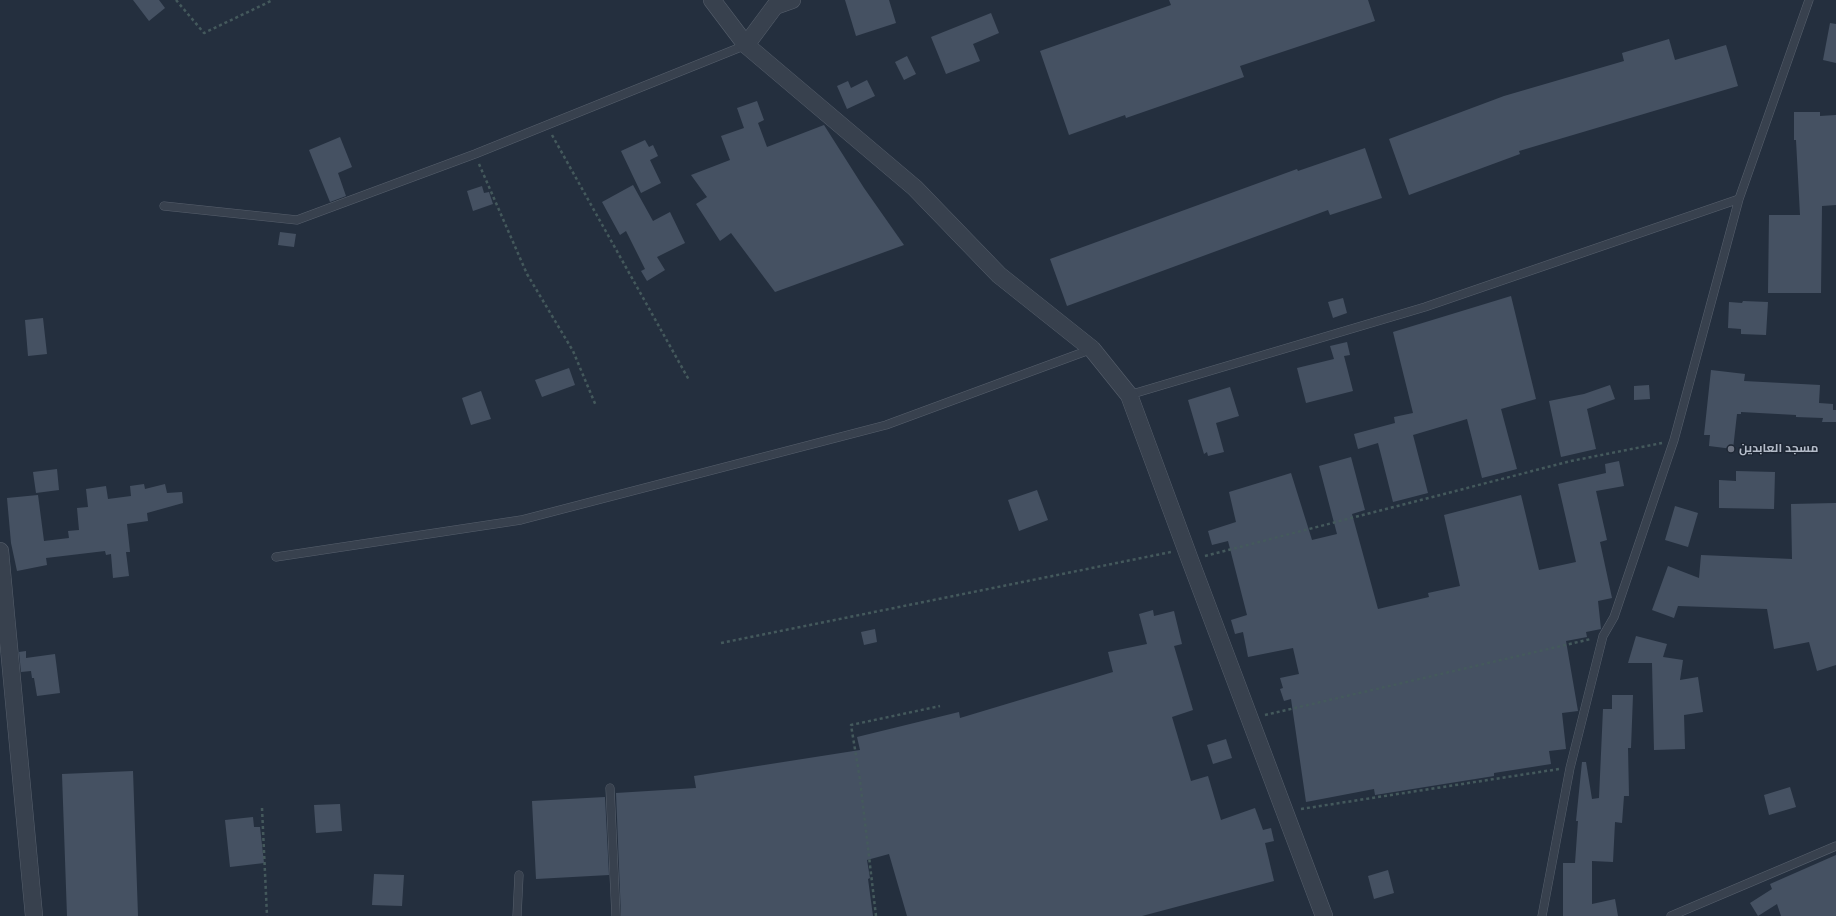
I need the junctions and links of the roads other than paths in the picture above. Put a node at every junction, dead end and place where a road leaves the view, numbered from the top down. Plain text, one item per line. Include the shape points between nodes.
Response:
1 (712, 0) edge
2 (792, 0) edge
3 (1809, 0) edge
4 (746, 45) junction
5 (1739, 199) junction
6 (164, 206) dead end
7 (1092, 349) junction
8 (1129, 395) junction
9 (0, 551) edge
10 (276, 557) dead end
11 (610, 788) dead end
12 (1836, 846) edge
13 (519, 875) dead end
14 (34, 916) edge
15 (518, 916) edge
16 (616, 916) edge
17 (1324, 916) edge
18 (1542, 916) edge
19 (1671, 916) edge

1 - 4 street
2 - 4 street via 775,6
3 - 5 lane
4 - 6 lane via 547,126 297,220
4 - 7 street via 915,188 999,275
5 - 8 lane via 1425,307
5 - 18 lane via 1674,440 1614,617 1603,636 1570,768
7 - 8 street
7 - 10 lane via 886,425 529,518
8 - 17 street
9 - 14 street
11 - 16 lane
12 - 19 lane
13 - 15 lane

